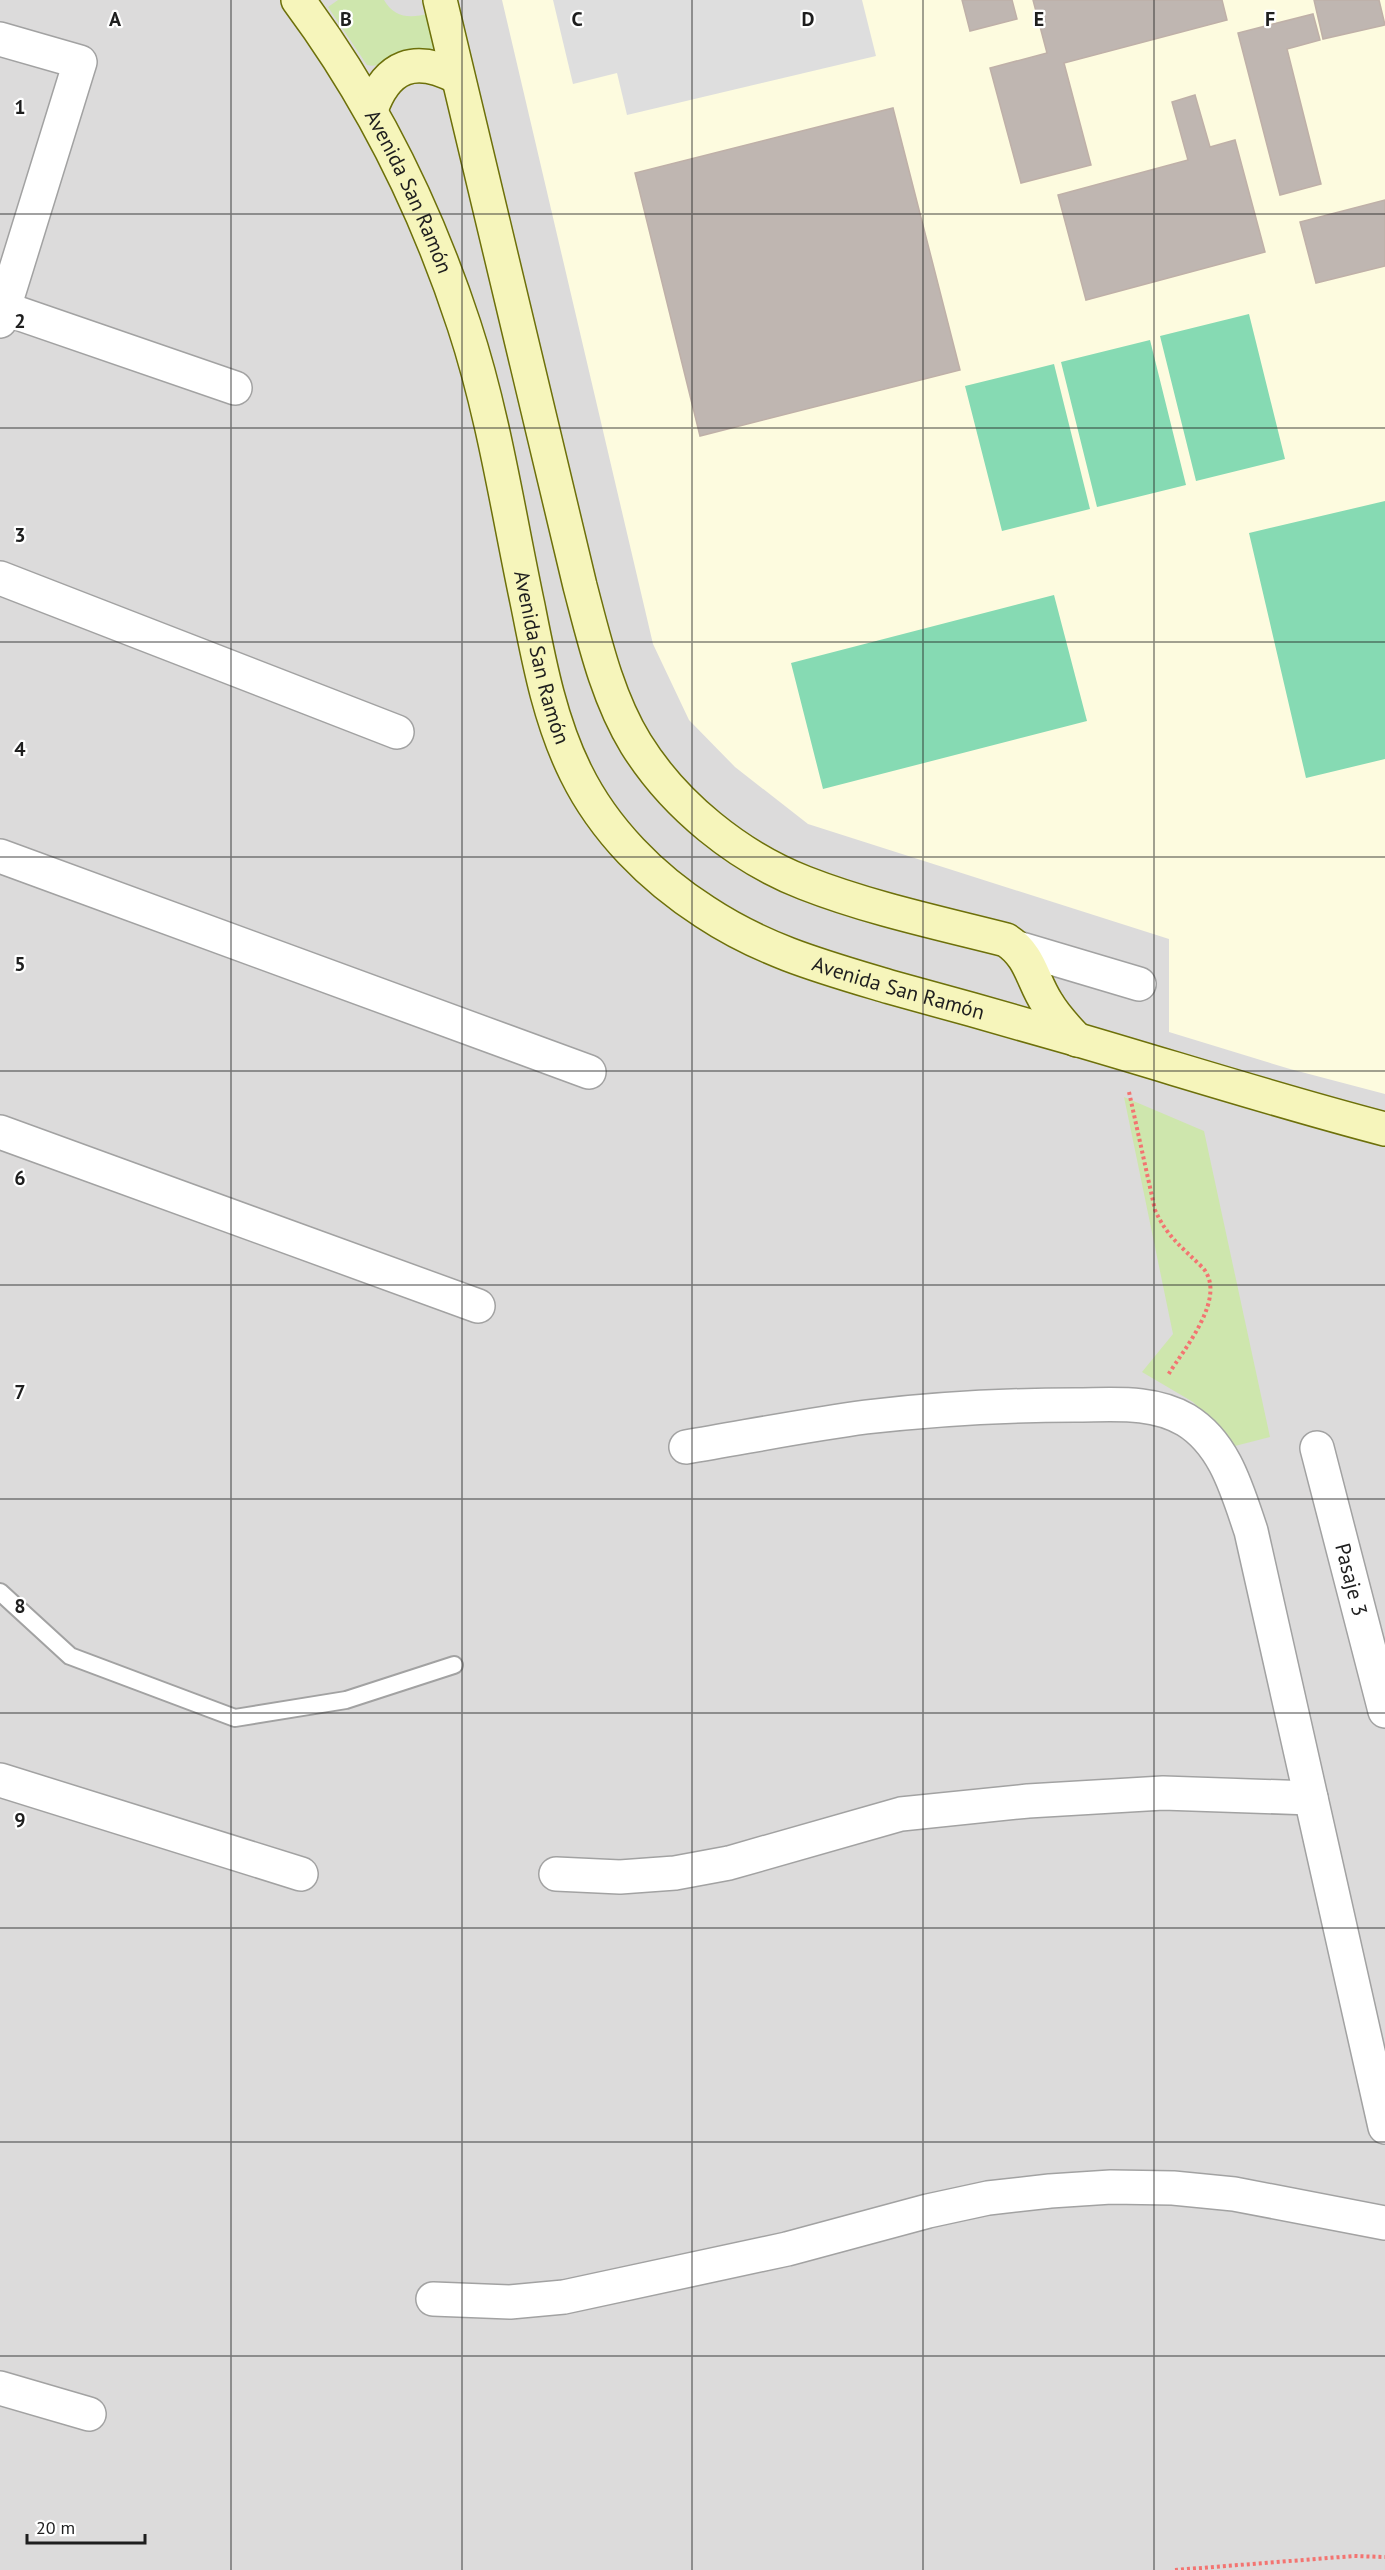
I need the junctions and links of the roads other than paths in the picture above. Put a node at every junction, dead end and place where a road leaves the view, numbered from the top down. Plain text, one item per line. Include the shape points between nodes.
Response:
1 (298, 0) edge
2 (440, 0) edge
3 (0, 39) edge
4 (457, 77) junction
5 (371, 110) junction
6 (1, 312) edge
7 (235, 388) dead end
8 (0, 578) edge
9 (397, 732) dead end
10 (0, 856) edge
11 (1018, 948) junction
12 (1139, 984) dead end
13 (1077, 1040) junction
14 (589, 1072) dead end
15 (1385, 1129) edge
16 (0, 1132) edge
17 (478, 1306) dead end
18 (686, 1447) dead end
19 (1317, 1448) dead end
20 (0, 1592) edge
21 (454, 1665) dead end
22 (1385, 1711) edge
23 (0, 1780) edge
24 (1311, 1798) junction
25 (301, 1874) dead end
26 (556, 1874) dead end
27 (1385, 2127) edge
28 (1385, 2223) edge
29 (433, 2299) dead end
30 (0, 2388) edge
31 (89, 2414) dead end

1 - 5 street, Avenida San Ramón
2 - 4 street
3 - 6 street via 80,62
4 - 5 street via 438,67 416,65 394,73 378,89
4 - 11 street via 580,586 604,669 636,744 691,810 763,863 803,883 1006,940
5 - 13 street, Avenida San Ramón via 432,239 464,327 491,430 539,663 556,725 576,773 601,815 630,851 664,882 701,910 769,949
6 - 7 street
8 - 9 street
10 - 14 street
11 - 12 street
11 - 13 street via 1045,1001
13 - 15 street, Avenida San Ramón
16 - 17 street
18 - 24 street via 865,1418 1004,1405 1149,1406 1185,1419 1201,1431 1221,1457 1238,1491 1251,1531
19 - 22 street, Pasaje 3
20 - 21 lane via 70,1656 235,1719 346,1700
23 - 25 street
24 - 26 street via 1163,1793 1028,1801 901,1814 729,1863 675,1873 620,1877
24 - 27 street
28 - 29 street via 1224,2193 1132,2187 1050,2191 988,2198 928,2211 787,2249 574,2296 510,2302
30 - 31 street

